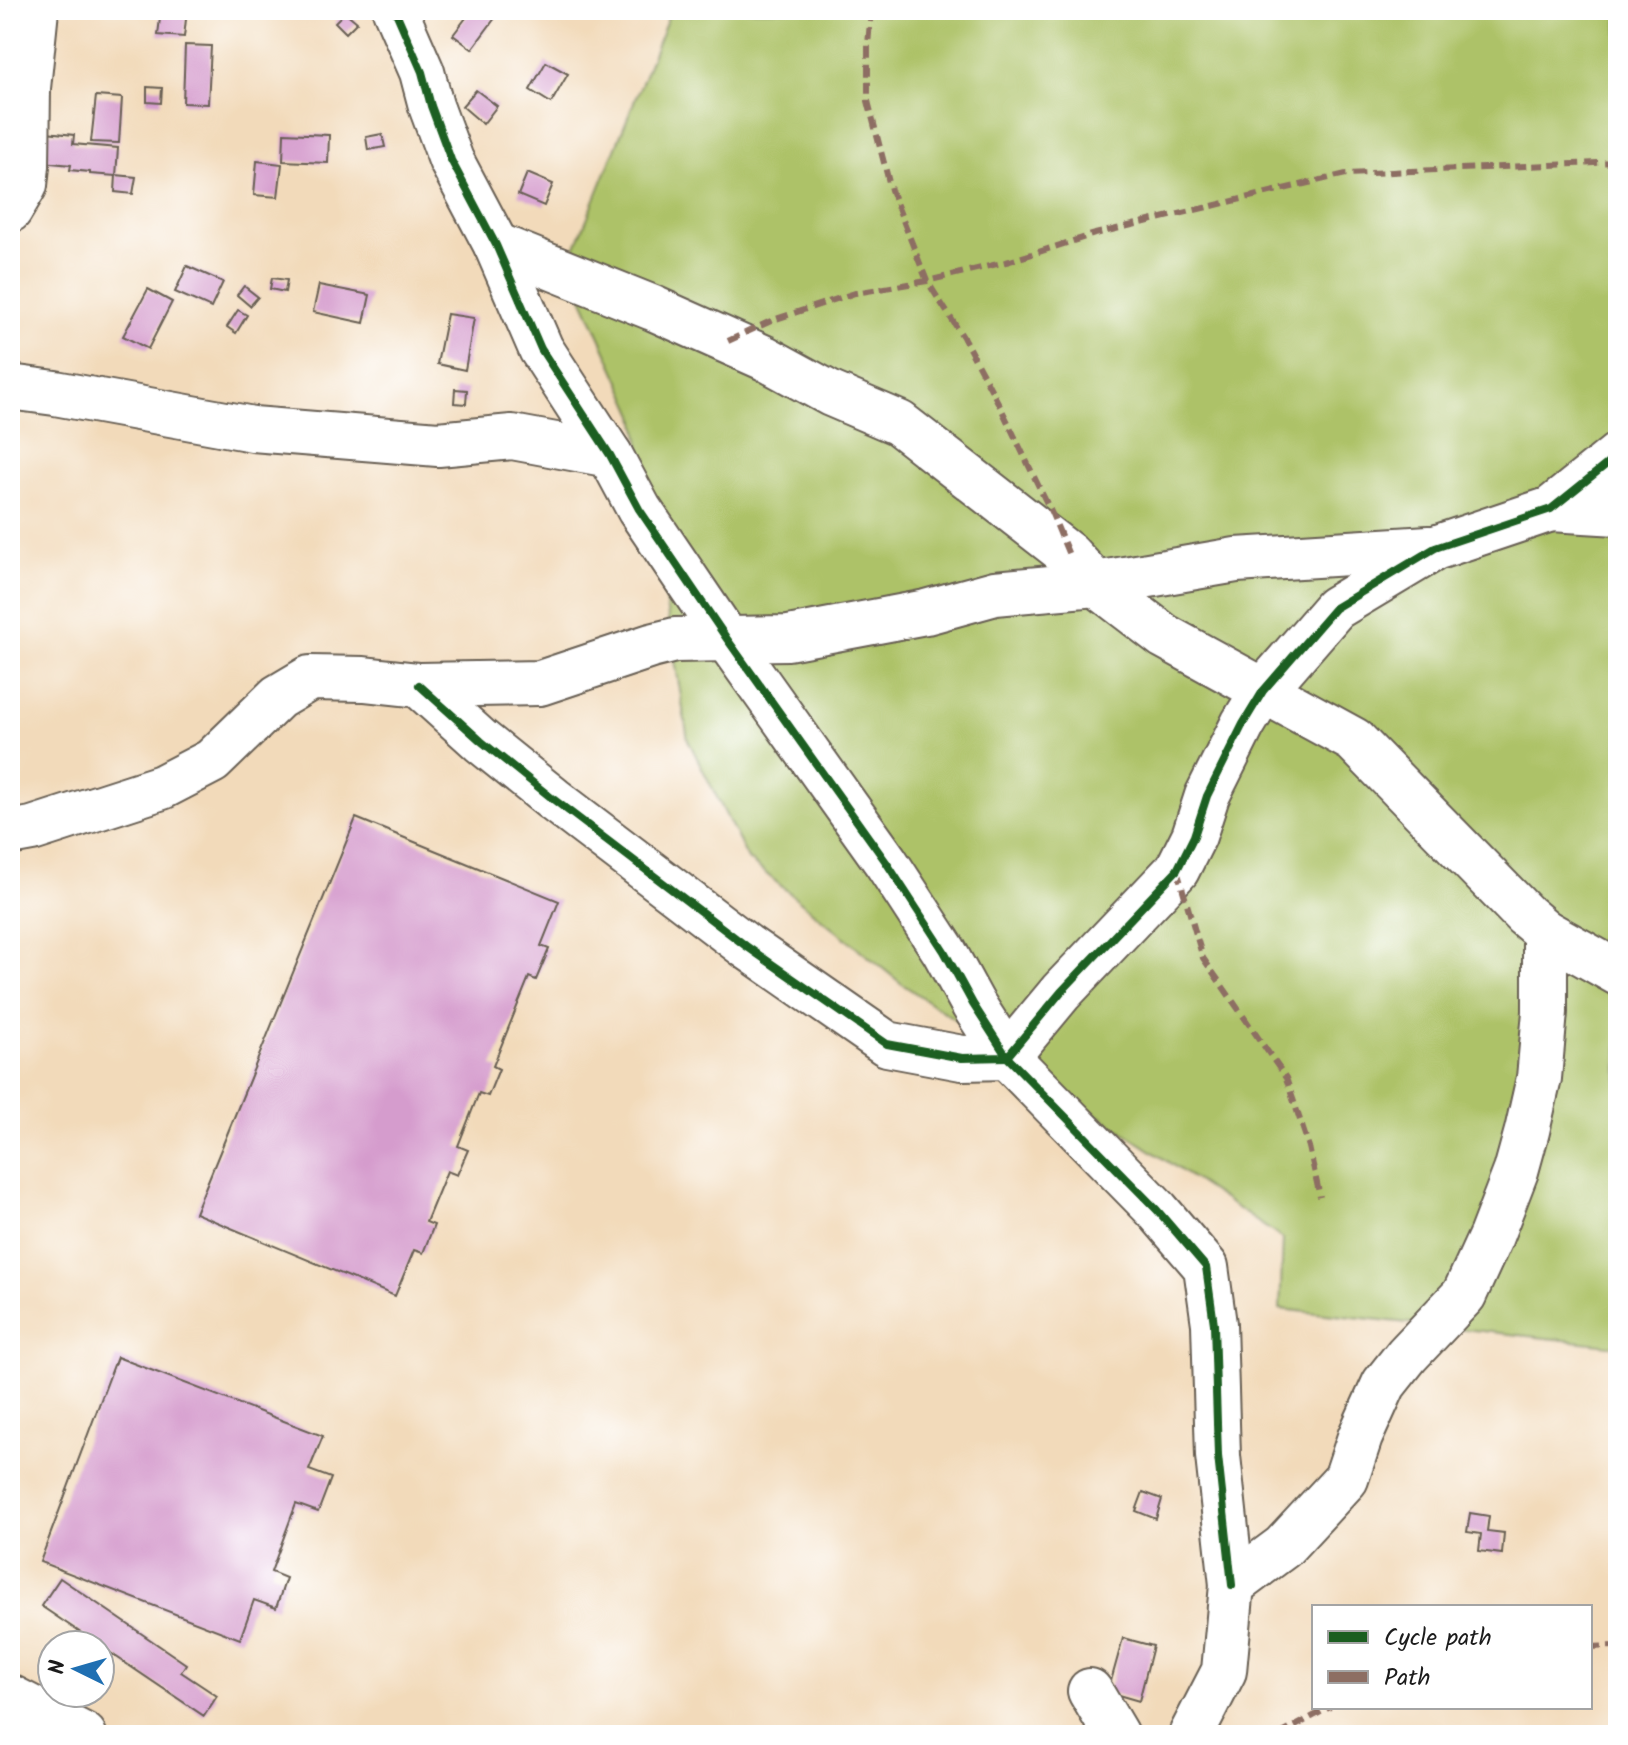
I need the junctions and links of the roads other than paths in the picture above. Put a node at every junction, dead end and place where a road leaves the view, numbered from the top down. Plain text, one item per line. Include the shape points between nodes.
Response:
1 (36, 10) edge
2 (395, 10) edge
3 (10, 210) edge
4 (496, 245) junction
5 (10, 387) edge
6 (610, 455) junction
7 (1618, 455) edge
8 (1551, 509) junction
9 (1618, 513) edge
10 (1435, 548) junction
11 (1096, 584) junction
12 (727, 639) junction
13 (419, 685) junction
14 (1263, 691) junction
15 (10, 833) edge
16 (1545, 932) junction
17 (1618, 973) edge
18 (1007, 1057) junction
19 (1232, 1585) junction
20 (1090, 1691) dead end
21 (10, 1697) edge
22 (84, 1735) edge
23 (1116, 1735) edge
24 (1191, 1735) edge

1 - 3 street via 25,185
2 - 4 street via 451,160
4 - 6 street via 541,349
4 - 11 street via 665,313 899,423 1069,555
5 - 6 street via 253,429 438,444 512,437
6 - 12 street via 639,509
7 - 8 street
8 - 9 street
8 - 10 street
10 - 11 street via 1236,560
10 - 14 street via 1335,608
11 - 12 street via 995,593 788,638
11 - 14 street via 1164,636
12 - 13 street via 675,640 540,683
12 - 18 street via 886,862
13 - 15 street via 310,678 278,697 212,761 162,787
13 - 18 street via 553,799 746,946 887,1044 962,1058
14 - 16 street via 1354,740
14 - 18 street via 1207,796 1177,870
16 - 17 street
16 - 19 street via 1539,1078 1516,1171 1464,1295 1384,1384 1346,1479 1283,1547
18 - 19 street via 1206,1267
19 - 24 street via 1224,1671
20 - 23 street
21 - 22 street

